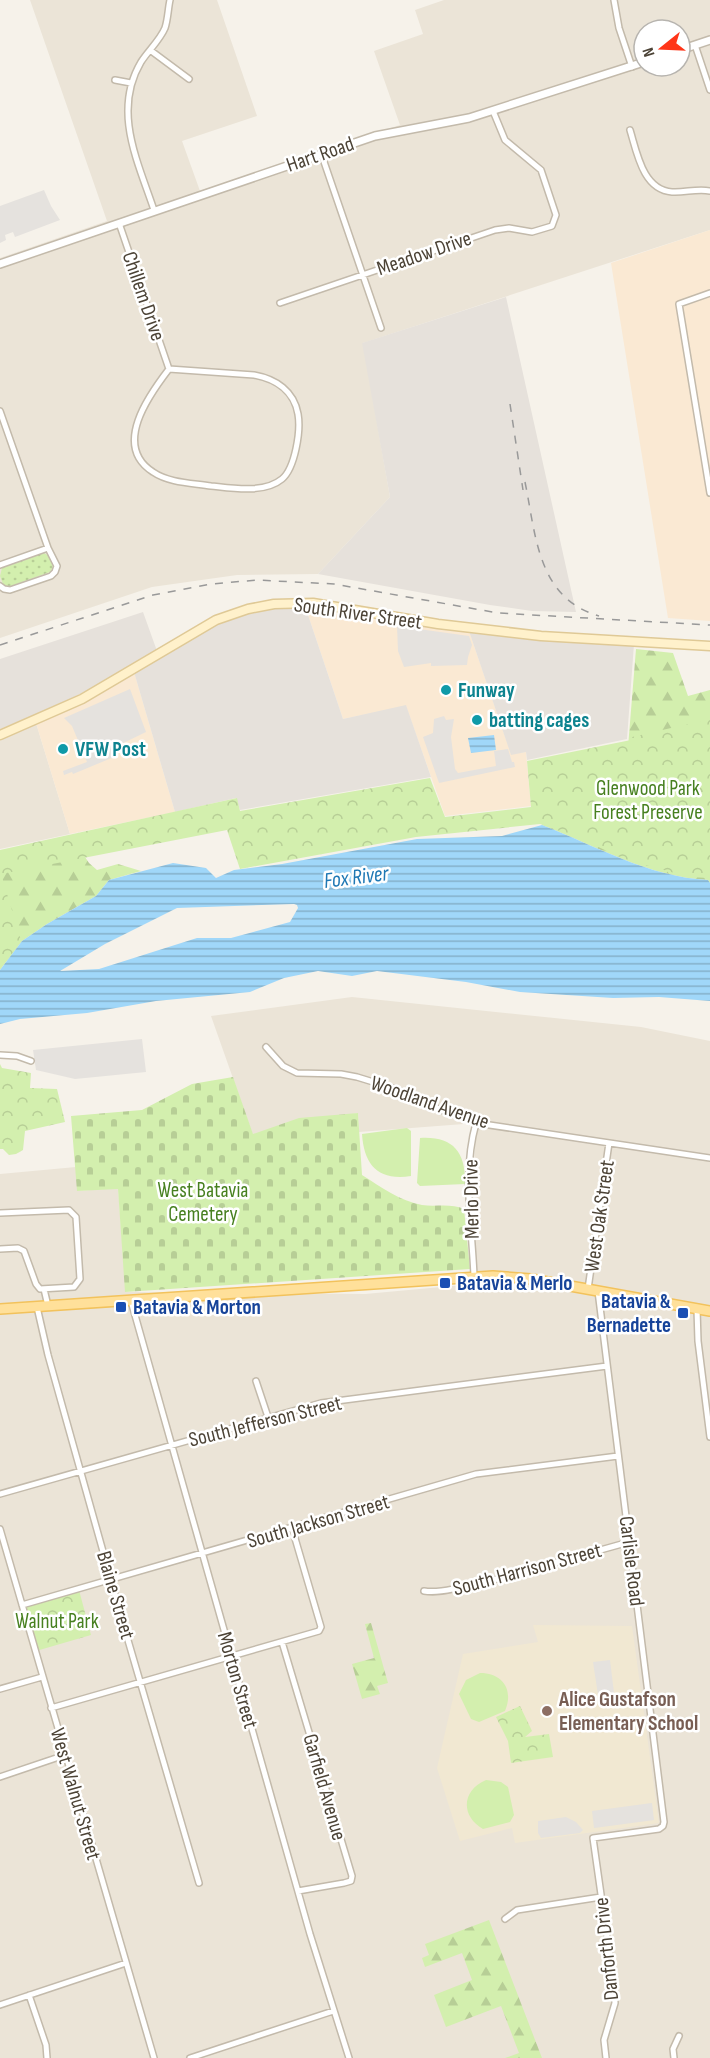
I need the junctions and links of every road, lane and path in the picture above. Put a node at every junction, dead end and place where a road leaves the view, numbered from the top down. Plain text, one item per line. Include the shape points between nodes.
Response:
1 (170, 0) edge
2 (614, 0) edge
3 (710, 40) edge
4 (695, 45) junction
5 (692, 46) edge
6 (150, 50) junction
7 (632, 67) joint
8 (189, 79) dead end
9 (115, 80) dead end
10 (131, 83) junction
11 (710, 90) edge
12 (493, 111) junction
13 (630, 130) dead end
14 (321, 153) junction
15 (710, 191) edge
16 (154, 210) junction
17 (119, 222) junction
18 (0, 264) edge
19 (363, 274) junction
20 (710, 293) edge
21 (280, 303) dead end
22 (381, 328) dead end
23 (169, 369) junction
24 (0, 411) edge
25 (710, 493) edge
26 (48, 548) junction
27 (0, 565) edge
28 (0, 586) edge
29 (710, 646) edge
30 (0, 735) edge
31 (266, 1047) dead end
32 (0, 1055) edge
33 (31, 1061) dead end
34 (476, 1123) junction
35 (609, 1143) junction
36 (710, 1158) edge
37 (0, 1213) edge
38 (0, 1249) edge
39 (474, 1276) junction
40 (44, 1289) junction
41 (593, 1290) junction
42 (130, 1301) junction
43 (48, 1306) junction
44 (37, 1307) junction
45 (0, 1309) edge
46 (697, 1309) junction
47 (710, 1311) edge
48 (607, 1366) junction
49 (256, 1381) dead end
50 (268, 1417) junction
51 (710, 1437) edge
52 (171, 1445) junction
53 (618, 1456) junction
54 (81, 1471) junction
55 (0, 1494) edge
56 (292, 1528) junction
57 (0, 1529) edge
58 (629, 1542) junction
59 (201, 1554) junction
60 (111, 1580) junction
61 (424, 1591) dead end
62 (22, 1605) junction
63 (282, 1642) junction
64 (231, 1656) junction
65 (42, 1677) junction
66 (141, 1683) junction
67 (0, 1689) edge
68 (51, 1708) junction
69 (65, 1755) junction
70 (0, 1777) edge
71 (593, 1839) joint
72 (199, 1883) dead end
73 (298, 1891) junction
74 (601, 1897) junction
75 (505, 1919) dead end
76 (126, 1963) junction
77 (29, 1995) junction
78 (0, 2005) edge
79 (333, 2011) junction
80 (679, 2036) dead end
81 (47, 2058) edge
82 (154, 2058) edge
83 (190, 2058) edge
84 (349, 2058) edge
85 (606, 2058) edge
86 (674, 2058) edge

1 - 6 street via 165,28
2 - 7 street
3 - 4 street
4 - 5 street
4 - 11 street
6 - 8 street
6 - 10 street
7 - 12 street, Hart Road
9 - 10 street
10 - 16 street via 127,105 129,135
12 - 14 street, Hart Road via 375,136
12 - 19 street, Meadow Drive via 505,140 541,170 554,208 552,226 524,232 502,228
13 - 15 street via 643,171 651,182 670,192
14 - 16 street, Hart Road
14 - 19 street
16 - 17 street, Hart Road
17 - 18 street, Hart Road
17 - 23 street, Chillem Drive
19 - 21 street, Meadow Drive
19 - 22 street
20 - 25 street via 679,304
23 - 23 street, Chillem Drive via 254,375 279,383 294,403 299,426 293,458 282,479 263,487 239,488 176,480 152,472 140,458 136,424
24 - 26 street
26 - 27 street
26 - 28 street via 57,566 53,574 10,590
29 - 30 main road, South River Street via 531,635 313,603 274,604 216,620 82,699
31 - 34 street, Woodland Avenue via 283,1066 297,1073 357,1077 469,1117
32 - 33 street
34 - 35 street, Woodland Avenue
34 - 39 street, Merlo Drive via 469,1163 468,1204
35 - 36 street, Woodland Avenue
35 - 41 street, West Oak Street
37 - 40 street via 69,1210 76,1217 78,1284
38 - 40 street via 24,1251 36,1286
39 - 41 main road via 511,1276
39 - 42 main road
40 - 43 street
41 - 46 main road
41 - 48 street, Carlisle Road
42 - 43 main road
42 - 52 street, Morton Street
43 - 44 main road
44 - 45 main road
44 - 54 street, Blaine Street
46 - 47 main road
46 - 51 street
48 - 50 street, South Jefferson Street via 321,1403
48 - 53 street, Carlisle Road
49 - 50 street
50 - 52 street, South Jefferson Street
52 - 54 street, South Jefferson Street
52 - 59 street, Morton Street
53 - 56 street, South Jackson Street via 476,1474
53 - 58 street, Carlisle Road
54 - 55 street, South Jefferson Street
54 - 60 street, Blaine Street
56 - 59 street, South Jackson Street
56 - 63 street via 321,1627 319,1631
57 - 62 street, West Walnut Street
58 - 61 street, South Harrison Street via 472,1586 436,1593
58 - 71 street, Carlisle Road via 664,1822 659,1829
59 - 60 street, South Jackson Street
59 - 64 street, Morton Street
60 - 62 street, South Jackson Street
60 - 66 street, Blaine Street
62 - 65 street, West Walnut Street
63 - 64 street
63 - 73 street, Garfield Avenue via 351,1876 351,1881 344,1883
64 - 66 street
64 - 73 street, Morton Street
65 - 67 street
65 - 68 street, West Walnut Street
66 - 68 street
66 - 72 street, Blaine Street
68 - 69 street, West Walnut Street
69 - 70 street
69 - 76 street, West Walnut Street
71 - 74 street, Danforth Drive
73 - 79 street, Morton Street
74 - 75 street via 517,1910
74 - 85 street, Danforth Drive via 615,2003 604,2040
76 - 77 street
76 - 82 street, West Walnut Street
77 - 78 street
77 - 81 street
79 - 83 street
79 - 84 street, Morton Street
80 - 86 street

